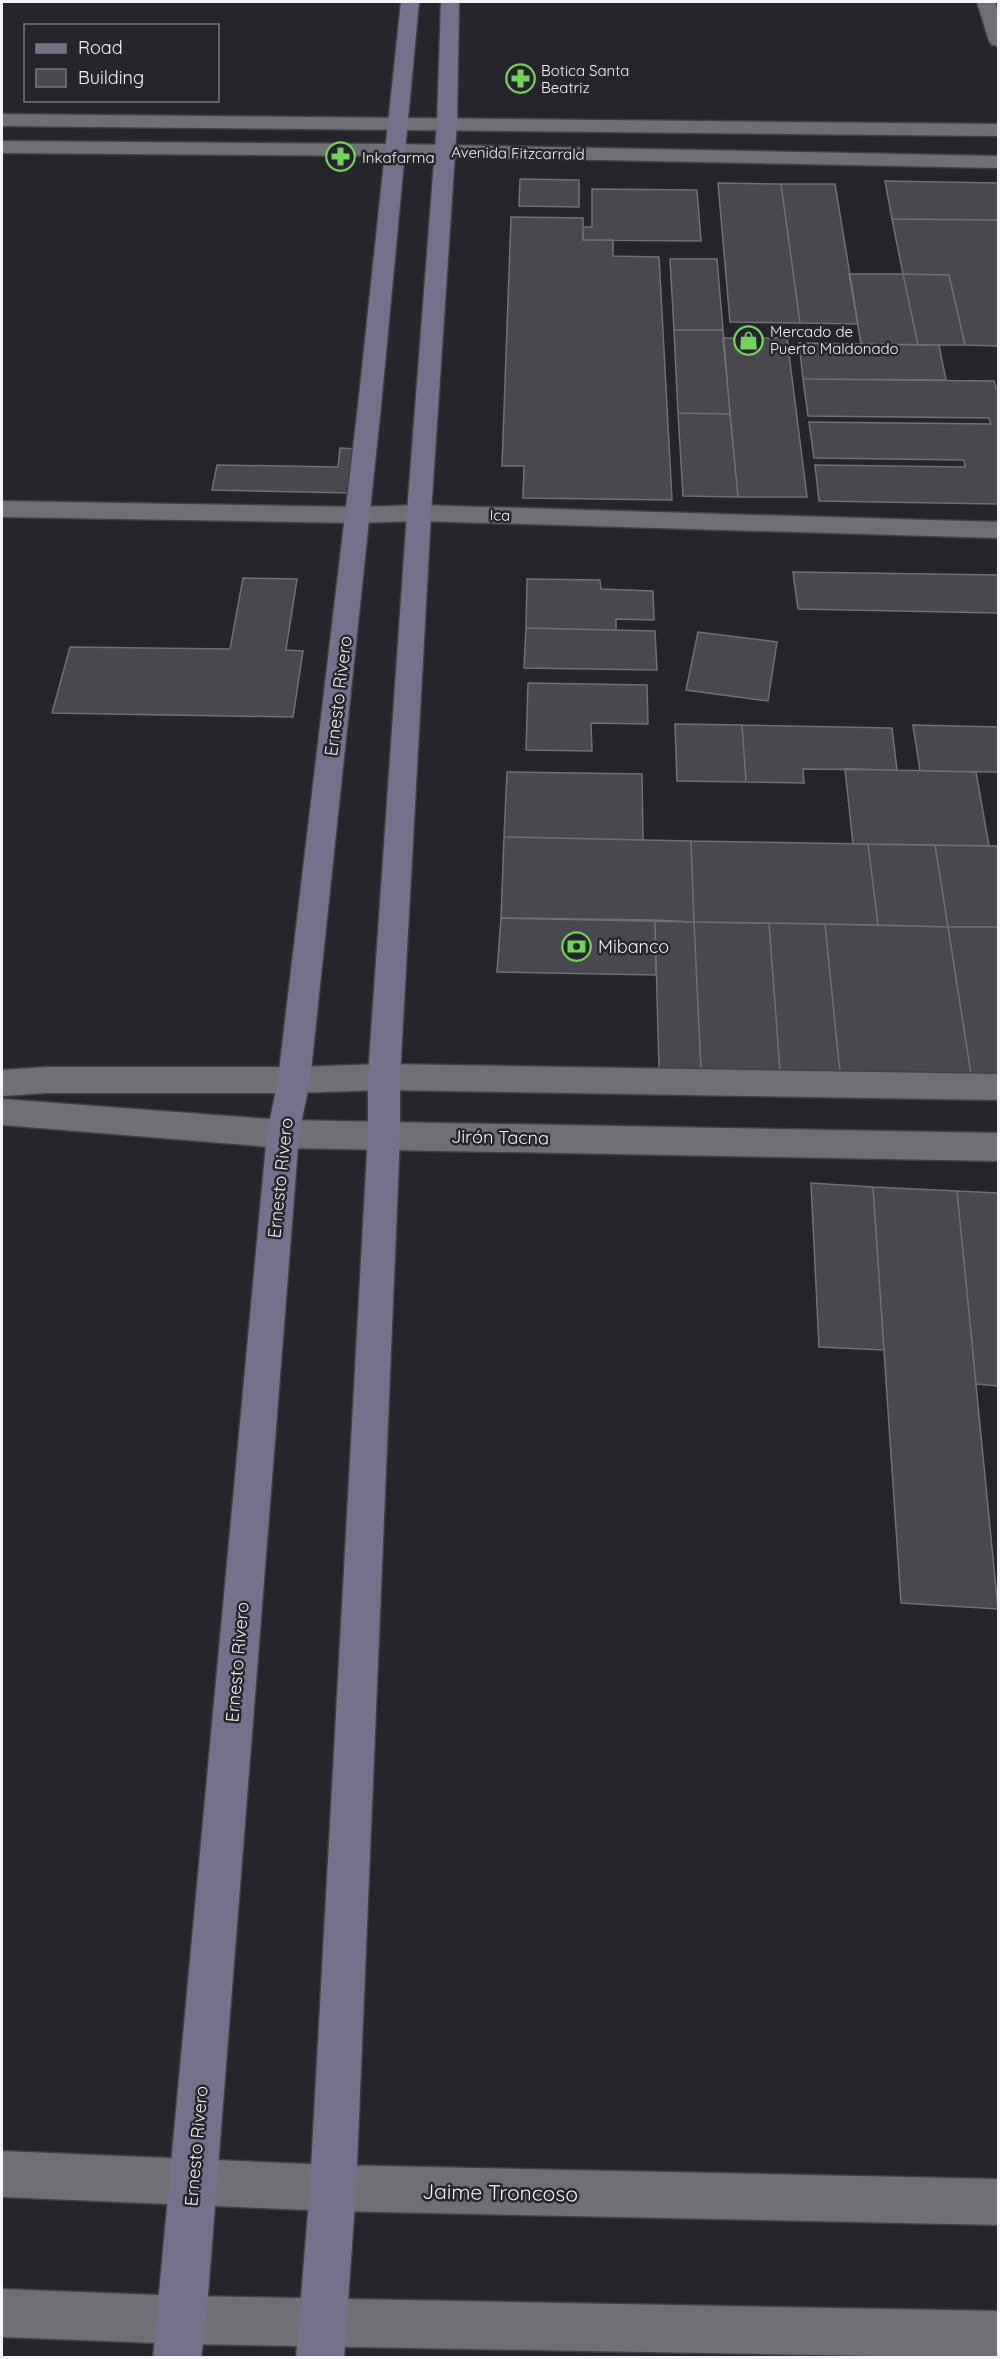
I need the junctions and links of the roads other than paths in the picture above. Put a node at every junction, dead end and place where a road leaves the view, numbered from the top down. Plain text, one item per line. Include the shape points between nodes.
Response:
1 (986, 2) edge
2 (410, 7) edge
3 (450, 7) edge
4 (999, 41) edge
5 (2, 120) edge
6 (999, 130) edge
7 (398, 136) junction
8 (445, 137) junction
9 (2, 147) edge
10 (999, 162) edge
11 (2, 509) edge
12 (419, 513) junction
13 (359, 515) junction
14 (999, 530) edge
15 (384, 1077) junction
16 (294, 1080) junction
17 (2, 1083) edge
18 (999, 1087) edge
19 (2, 1112) edge
20 (283, 1134) junction
21 (384, 1134) junction
22 (999, 1147) edge
23 (2, 2174) edge
24 (193, 2181) junction
25 (333, 2188) junction
26 (999, 2202) edge
27 (2, 2313) edge
28 (999, 2335) edge
29 (180, 2339) edge
30 (322, 2340) edge

1 - 4 street
2 - 3 main road
2 - 7 main road, Ernesto Rivero
3 - 8 main road
5 - 7 street, Avenida Fitzcarrald
6 - 8 street, Avenida Fitzcarrald
7 - 8 street, Avenida Fitzcarrald
7 - 8 street, Avenida Fitzcarrald
7 - 9 street, Avenida Fitzcarrald
7 - 13 main road, Ernesto Rivero
8 - 10 street, Avenida Fitzcarrald
8 - 12 main road
11 - 13 street, Ica
12 - 13 street, Ica
12 - 14 street, Ica
12 - 15 main road
13 - 16 main road, Ernesto Rivero
15 - 16 street
15 - 18 street
15 - 21 main road
16 - 17 street
16 - 20 main road, Ernesto Rivero
19 - 20 street, Jirón Tacna
20 - 21 street, Jirón Tacna
20 - 24 main road, Ernesto Rivero
21 - 22 street, Jirón Tacna
21 - 25 main road
23 - 24 street, Jaime Troncoso
24 - 25 street, Jaime Troncoso
24 - 29 main road, Ernesto Rivero
25 - 26 street, Jaime Troncoso
25 - 30 main road
27 - 29 street
28 - 30 street
29 - 30 street

